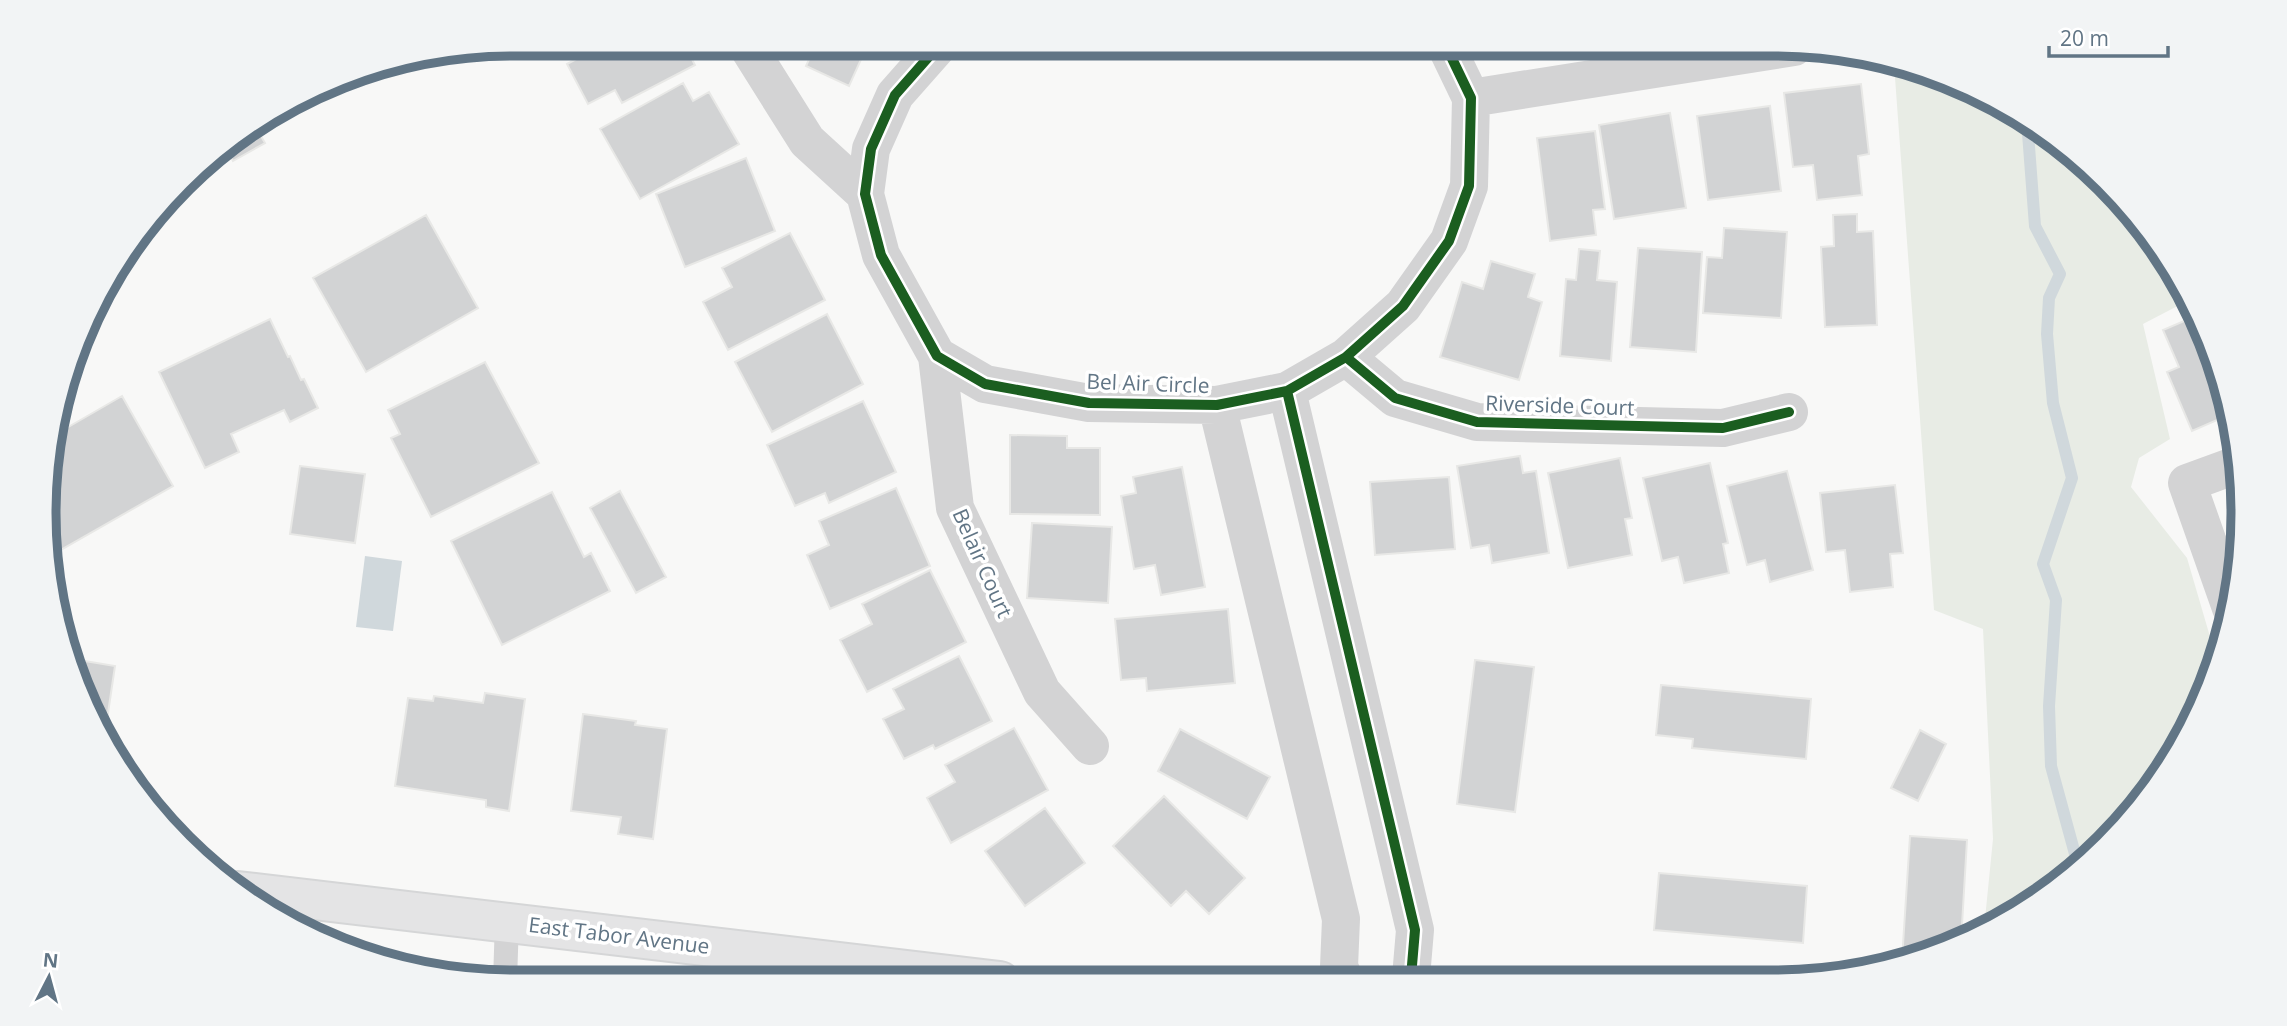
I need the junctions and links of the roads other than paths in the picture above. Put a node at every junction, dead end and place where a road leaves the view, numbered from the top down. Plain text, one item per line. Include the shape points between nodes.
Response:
1 (754, 56) edge
2 (929, 56) edge
3 (1452, 56) edge
4 (1736, 56) edge
5 (1471, 97) junction
6 (865, 194) junction
7 (937, 356) junction
8 (1346, 357) junction
9 (1287, 391) junction
10 (1217, 405) junction
11 (1789, 412) dead end
12 (2228, 468) edge
13 (2224, 589) edge
14 (1090, 746) dead end
15 (277, 905) edge
16 (301, 913) edge
17 (507, 921) junction
18 (505, 970) edge
19 (910, 970) edge
20 (1341, 970) edge
21 (1412, 970) edge

1 - 6 street via 807,141
2 - 6 street via 895,95 871,149
3 - 5 street, Bel Air Circle
4 - 5 street
5 - 8 street, Bel Air Circle via 1469,186 1449,241 1403,306
6 - 7 street via 881,255
7 - 10 street, Bel Air Circle via 985,384 1089,402
7 - 14 street, Belair Court via 955,508 1042,692
8 - 9 street, Bel Air Circle
8 - 11 street, Riverside Court via 1395,398 1477,422 1723,428
9 - 10 street, Bel Air Circle
9 - 21 street via 1415,930
10 - 20 street via 1342,919
12 - 13 street via 2187,483
15 - 16 main road, East Tabor Avenue
16 - 17 main road, East Tabor Avenue
17 - 18 lane
17 - 19 main road, East Tabor Avenue

